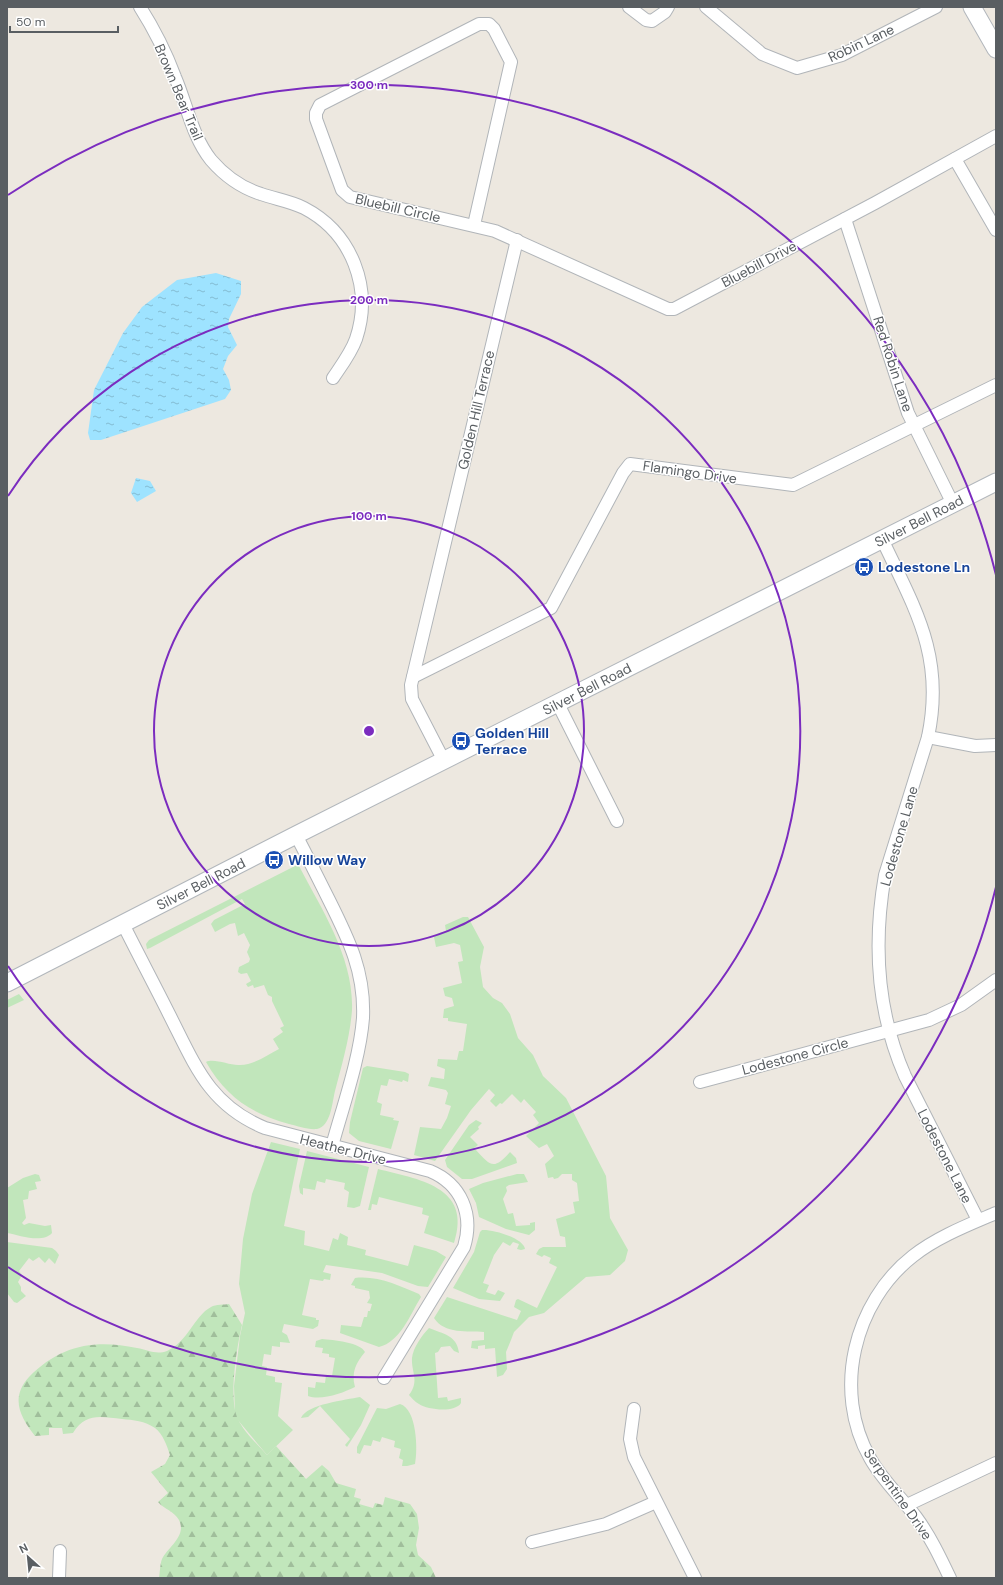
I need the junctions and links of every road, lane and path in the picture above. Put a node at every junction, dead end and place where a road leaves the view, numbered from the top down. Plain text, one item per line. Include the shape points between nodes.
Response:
1 (140, 7) edge
2 (629, 7) edge
3 (668, 7) edge
4 (706, 7) edge
5 (936, 7) edge
6 (972, 7) edge
7 (996, 48) edge
8 (996, 136) edge
9 (955, 159) junction
10 (845, 219) junction
11 (474, 225) junction
12 (996, 230) edge
13 (517, 240) junction
14 (333, 378) dead end
15 (996, 385) edge
16 (914, 426) junction
17 (996, 482) edge
18 (953, 504) junction
19 (882, 539) junction
20 (413, 677) junction
21 (558, 704) junction
22 (928, 737) junction
23 (996, 745) edge
24 (444, 762) junction
25 (617, 821) dead end
26 (296, 835) junction
27 (123, 924) junction
28 (996, 980) edge
29 (7, 983) edge
30 (890, 1031) junction
31 (700, 1082) dead end
32 (332, 1146) junction
33 (996, 1213) edge
34 (978, 1220) junction
35 (384, 1378) dead end
36 (634, 1409) dead end
37 (996, 1463) edge
38 (656, 1502) junction
39 (907, 1505) junction
40 (532, 1542) dead end
41 (60, 1551) dead end
42 (59, 1578) edge
43 (695, 1578) edge
44 (950, 1578) edge

1 - 14 street, Brown Bear Trail via 175,77 196,136 212,160 247,188 291,202 314,213 337,233 356,264 362,289 362,316 356,341
2 - 3 street via 646,20 652,21
4 - 5 street, Robin Lane via 762,54 798,68 842,55
6 - 7 street
8 - 9 street, Bluebill Drive
9 - 10 street, Bluebill Drive
9 - 12 street
10 - 13 street, Bluebill Drive via 672,309 657,306
10 - 16 street, Red Robin Lane
11 - 11 street, Bluebill Circle via 346,195 316,119 316,113 320,105 331,98 472,27 489,24 509,56 510,66
11 - 13 street, Bluebill Circle
13 - 20 street, Golden Hill Terrace
15 - 16 street, Flamingo Drive
16 - 18 street, Red Robin Lane
16 - 20 street, Flamingo Drive via 793,485 630,464 551,608
17 - 18 street, Silver Bell Road
18 - 19 street, Silver Bell Road
19 - 21 street, Silver Bell Road
19 - 22 street, Lodestone Lane via 913,602 924,633 933,683 932,720
20 - 24 street, Golden Hill Terrace via 412,699
21 - 24 street, Silver Bell Road
21 - 25 street
22 - 23 street via 975,746
22 - 30 street, Lodestone Lane via 882,890 878,962
24 - 26 street, Silver Bell Road
26 - 27 street, Silver Bell Road
26 - 32 street via 348,937 361,980 363,1019
27 - 29 street, Silver Bell Road
27 - 32 street, Heather Drive via 199,1074 216,1094 251,1122 280,1133
28 - 30 street, Lodestone Circle via 950,1012
30 - 31 street, Lodestone Circle
30 - 34 street, Lodestone Lane via 905,1076
32 - 35 street, Heather Drive via 430,1171 457,1190 464,1201 468,1228 464,1247
33 - 34 street, Serpentine Drive
34 - 39 street, Serpentine Drive via 924,1248 892,1274 875,1298 852,1354 852,1402 861,1438 878,1471
36 - 38 street via 630,1439 632,1449
37 - 39 street
38 - 40 street via 606,1524
38 - 43 street
39 - 44 street, Serpentine Drive via 926,1533
41 - 42 street

